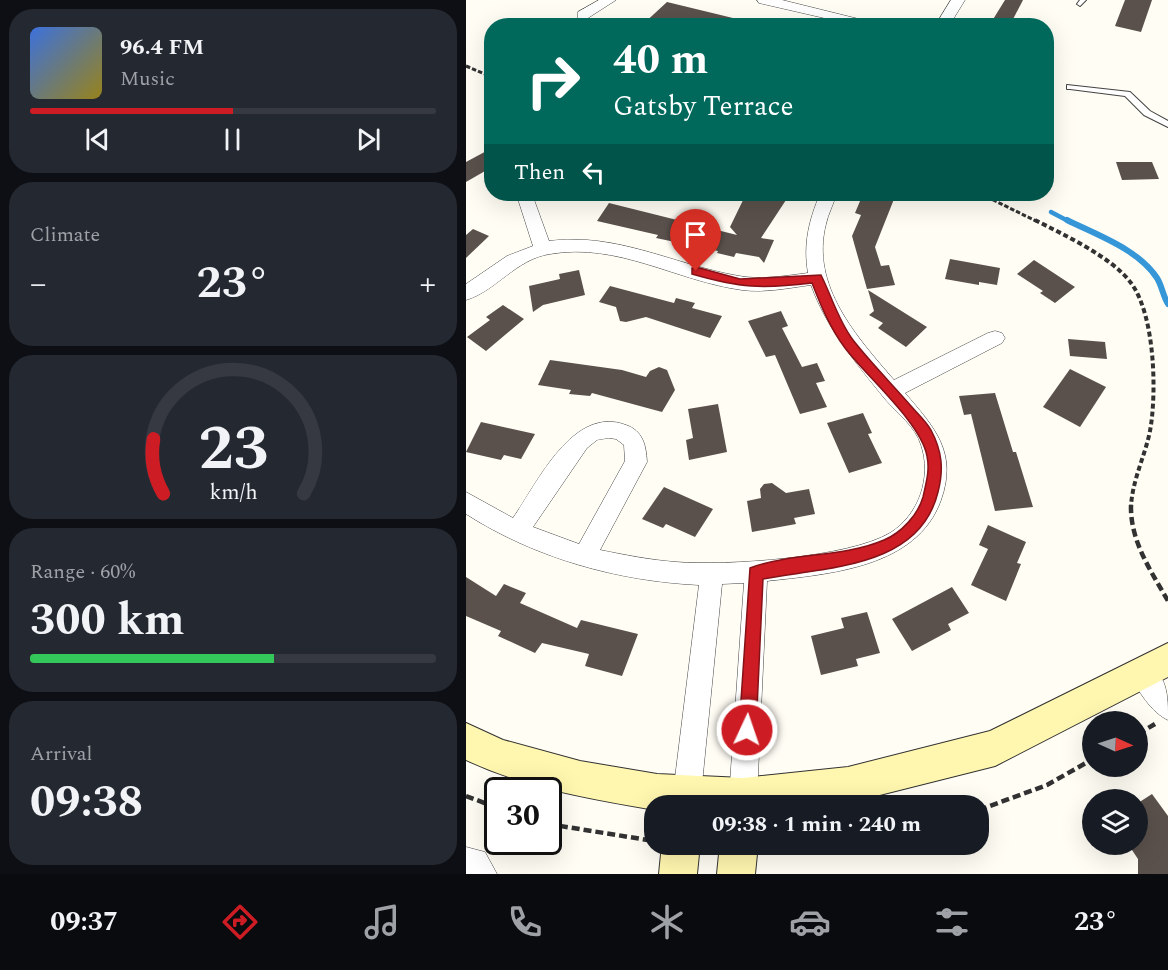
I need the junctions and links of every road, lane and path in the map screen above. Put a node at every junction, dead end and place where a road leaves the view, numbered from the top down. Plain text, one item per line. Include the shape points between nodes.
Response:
1 (609, 0) edge
2 (764, 0) edge
3 (958, 0) edge
4 (583, 15) dead end
5 (844, 18) edge
6 (947, 18) edge
7 (466, 66) edge
8 (484, 74) edge
9 (1070, 87) dead end
10 (1168, 125) edge
11 (527, 201) edge
12 (825, 201) edge
13 (994, 201) edge
14 (543, 249) junction
15 (817, 278) junction
16 (466, 293) edge
17 (995, 338) dead end
18 (891, 391) junction
19 (466, 502) edge
20 (518, 530) junction
21 (584, 556) junction
22 (712, 573) junction
23 (756, 573) junction
24 (1167, 598) edge
25 (1155, 667) edge
26 (1168, 707) edge
27 (466, 741) edge
28 (1082, 765) edge
29 (668, 795) edge
30 (687, 795) edge
31 (743, 795) edge
32 (782, 795) edge
33 (466, 796) edge
34 (484, 803) edge
35 (989, 806) edge
36 (562, 828) edge
37 (644, 840) edge
38 (681, 855) edge
39 (738, 855) edge
40 (466, 861) edge
41 (483, 874) edge
42 (678, 874) edge
43 (736, 874) edge

1 - 4 street
2 - 5 street
3 - 6 street
7 - 8 path
9 - 10 lane via 1127,94 1147,113
11 - 14 street
12 - 15 street via 814,250
13 - 24 path via 1109,263 1138,293 1145,316 1154,399 1131,510 1135,536
14 - 15 street via 584,244 607,247 740,283
14 - 16 street via 503,268
15 - 18 street via 832,317 849,344
17 - 18 street
18 - 23 street via 925,432 934,455 933,492 919,519 910,531 887,546 825,562
19 - 20 street
20 - 21 street
20 - 21 street via 586,436 620,430 632,437 636,462
21 - 22 street via 622,566
22 - 23 street
22 - 30 street
23 - 31 street
25 - 26 street
25 - 32 street via 995,748 848,785
27 - 29 street via 500,757 580,779
28 - 35 path via 1047,785
33 - 34 path
36 - 37 path
38 - 42 street
39 - 43 street
40 - 41 street via 475,862

